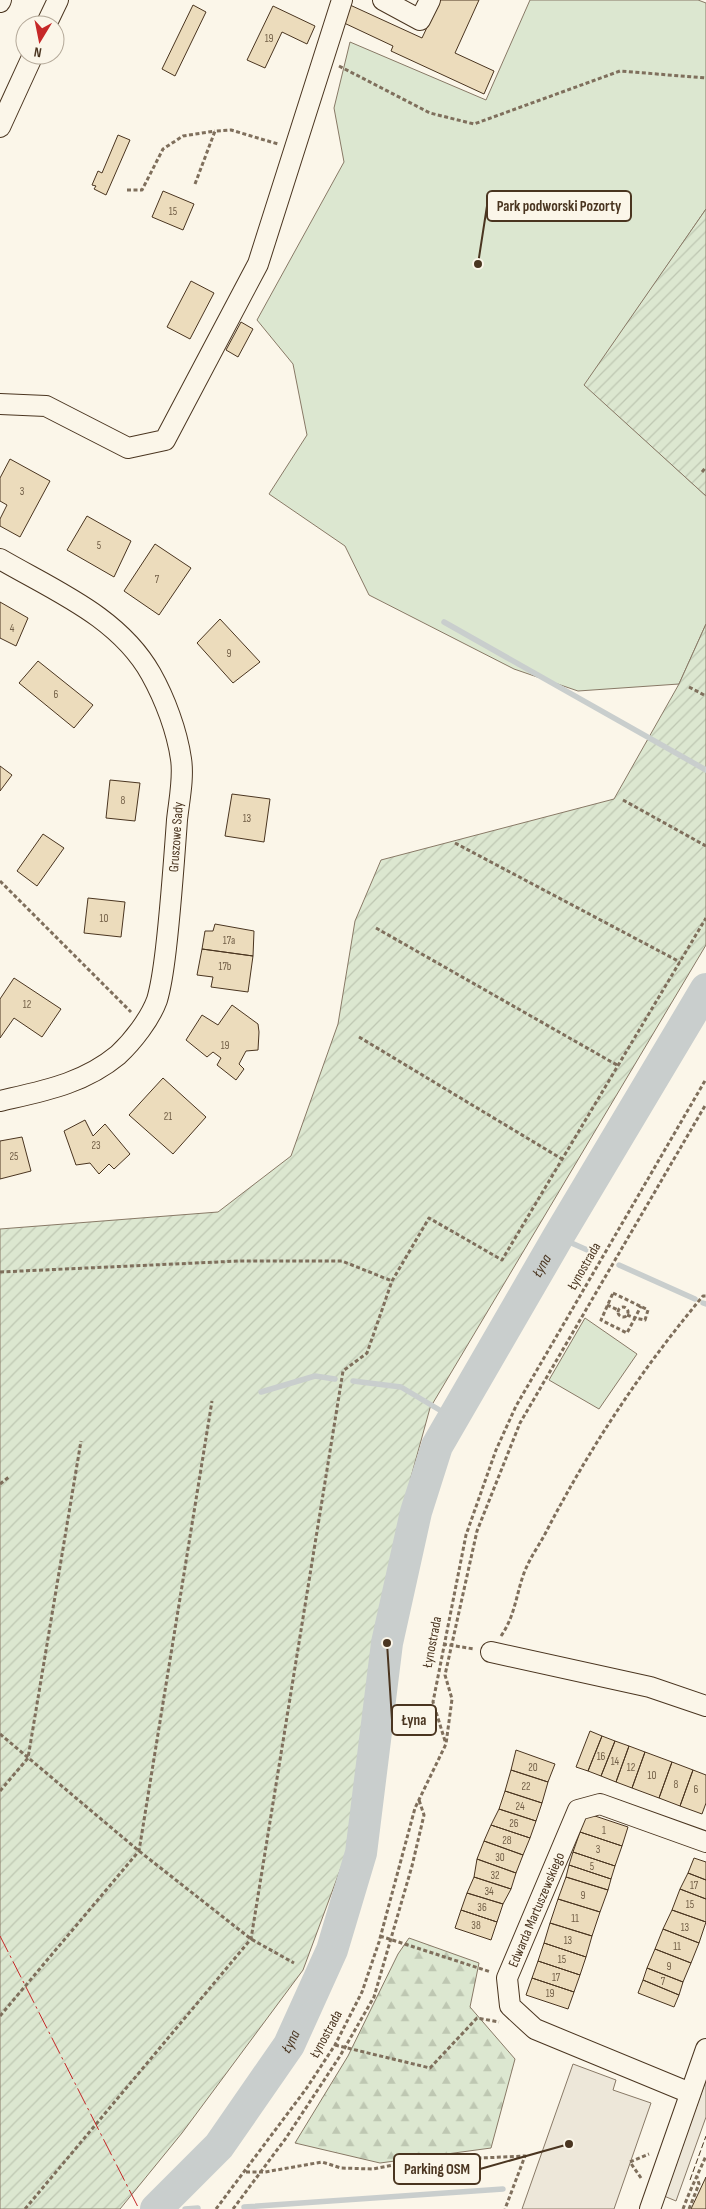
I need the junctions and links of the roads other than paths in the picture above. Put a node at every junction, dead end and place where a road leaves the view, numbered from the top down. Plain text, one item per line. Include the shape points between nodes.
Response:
1 (342, 0) edge
2 (384, 0) edge
3 (430, 0) edge
4 (51, 2) edge
5 (48, 15) edge
6 (28, 65) edge
7 (0, 127) edge
8 (0, 404) edge
9 (0, 559) edge
10 (0, 1101) edge
11 (491, 1652) road end
12 (706, 1706) edge
13 (706, 1842) edge
14 (706, 2049) edge
15 (690, 2093) junction
16 (650, 2209) edge

1 - 8 street via 258,264 165,440 128,448 46,406
2 - 3 street via 420,20
4 - 5 street
6 - 7 street
9 - 10 street, Gruszowe Sady via 101,617 129,642 151,674 172,722 182,761 169,927 157,1000 143,1025 118,1054 87,1077 50,1090
11 - 12 street via 650,1687
13 - 15 street, Edwarda Martuszewskiego via 600,1804 578,1810 507,1978 510,2006 535,2029
14 - 15 street
15 - 16 street

